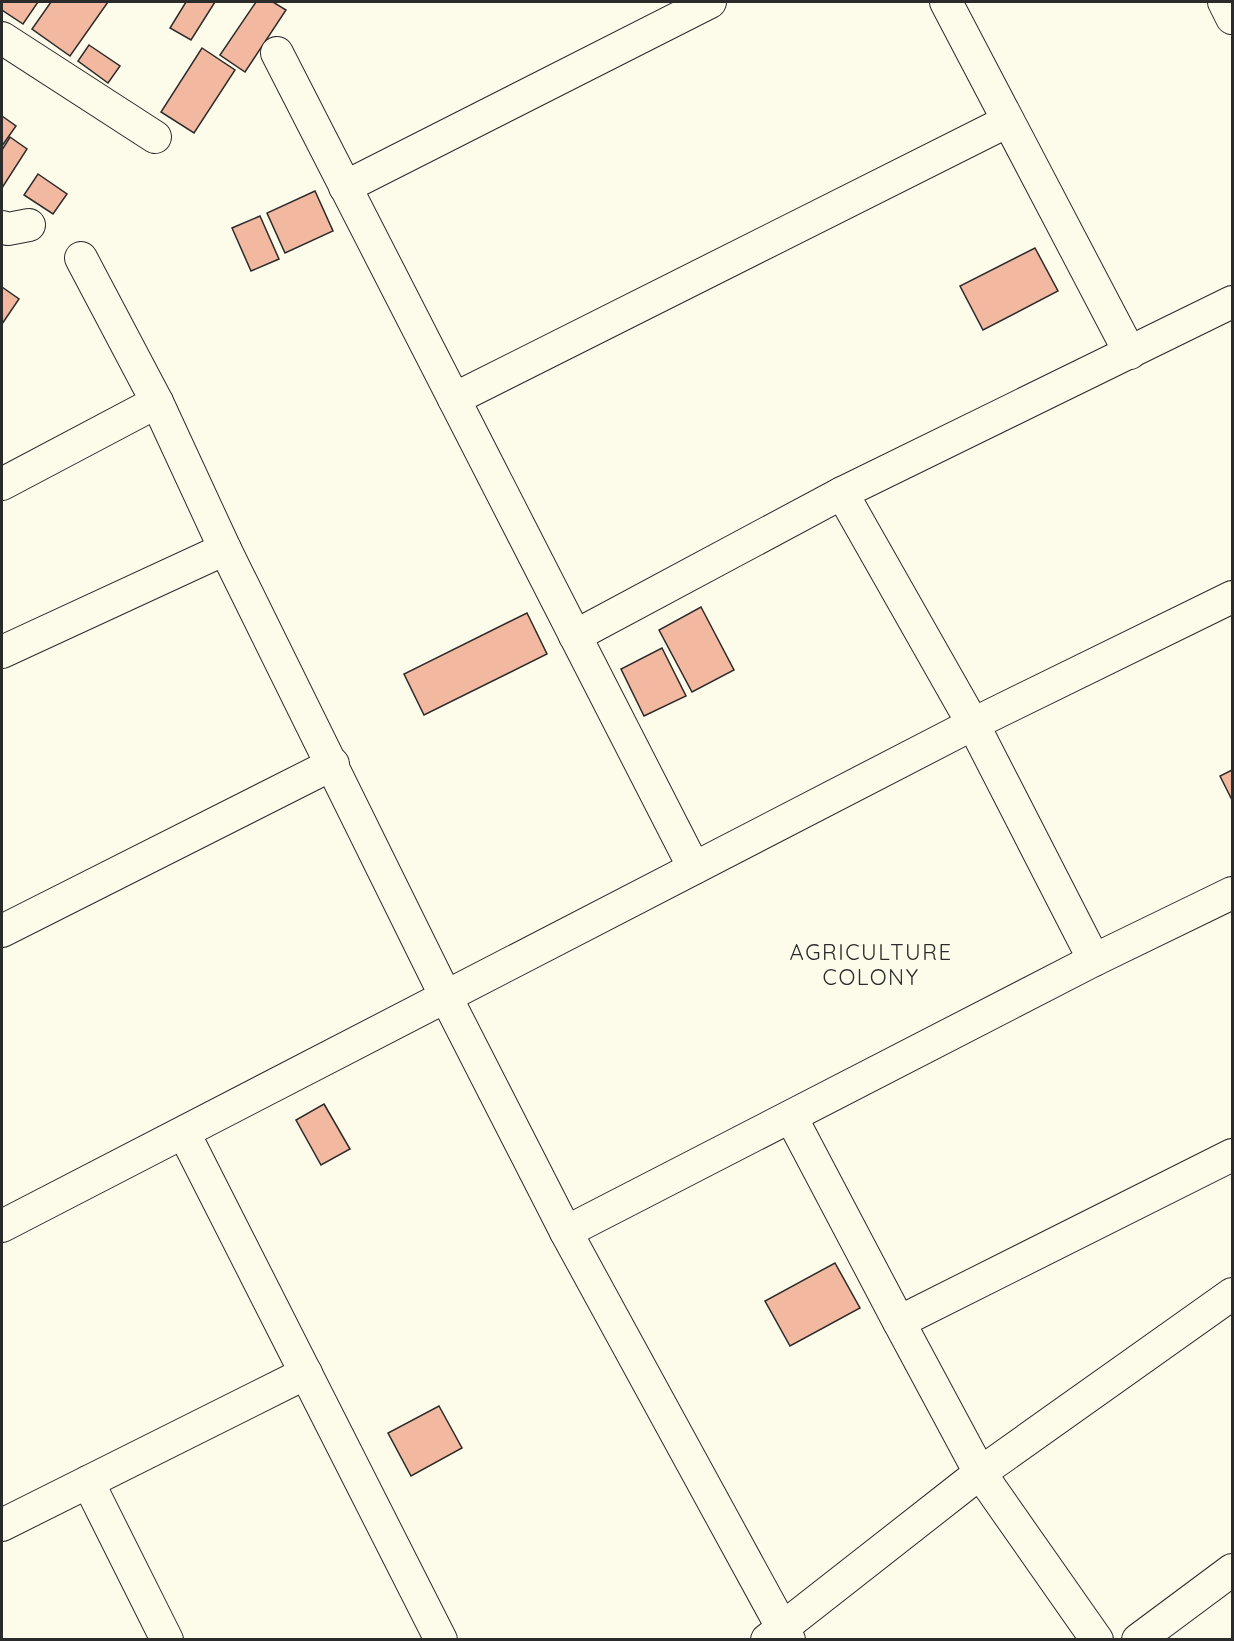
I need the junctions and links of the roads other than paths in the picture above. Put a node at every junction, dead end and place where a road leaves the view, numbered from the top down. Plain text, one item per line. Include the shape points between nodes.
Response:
1 (710, 2) edge
2 (946, 2) edge
3 (1224, 2) edge
4 (672, 10) edge
5 (1233, 18) edge
6 (2, 38) edge
7 (277, 53) dead end
8 (1008, 121) junction
9 (155, 137) dead end
10 (345, 187) junction
11 (81, 258) dead end
12 (1233, 302) edge
13 (1130, 353) junction
14 (454, 399) junction
15 (157, 402) junction
16 (2, 484) edge
17 (842, 494) junction
18 (225, 549) junction
19 (1233, 597) edge
20 (575, 636) junction
21 (2, 652) edge
22 (973, 724) junction
23 (333, 764) junction
24 (694, 868) junction
25 (1233, 893) edge
26 (2, 931) edge
27 (1094, 960) junction
28 (446, 997) junction
29 (792, 1117) junction
30 (184, 1133) junction
31 (1233, 1155) edge
32 (2, 1226) edge
33 (566, 1232) junction
34 (1233, 1294) edge
35 (899, 1322) junction
36 (306, 1373) junction
37 (980, 1473) junction
38 (88, 1482) junction
39 (2, 1525) edge
40 (1233, 1570) edge
41 (779, 1636) edge
42 (167, 1640) edge
43 (441, 1640) edge
44 (1097, 1640) edge
45 (1138, 1640) edge

1 - 4 street
2 - 8 street
3 - 5 street
4 - 10 street
6 - 9 street
7 - 10 street
8 - 13 street
8 - 14 street
10 - 14 street
11 - 15 street
12 - 13 street
13 - 17 street
14 - 20 street
15 - 16 street
15 - 18 street
17 - 20 street
17 - 22 street
18 - 21 street
18 - 23 street
19 - 22 street
20 - 24 street
22 - 24 street
22 - 27 street
23 - 26 street
23 - 28 street
24 - 28 street
25 - 27 street
27 - 29 street
28 - 30 street
28 - 33 street
29 - 33 street
29 - 35 street
30 - 32 street
30 - 36 street
31 - 35 street
33 - 41 street
34 - 37 street
35 - 37 street
36 - 38 street
36 - 43 street
37 - 41 street
37 - 44 street
38 - 39 street
38 - 42 street
40 - 45 street

